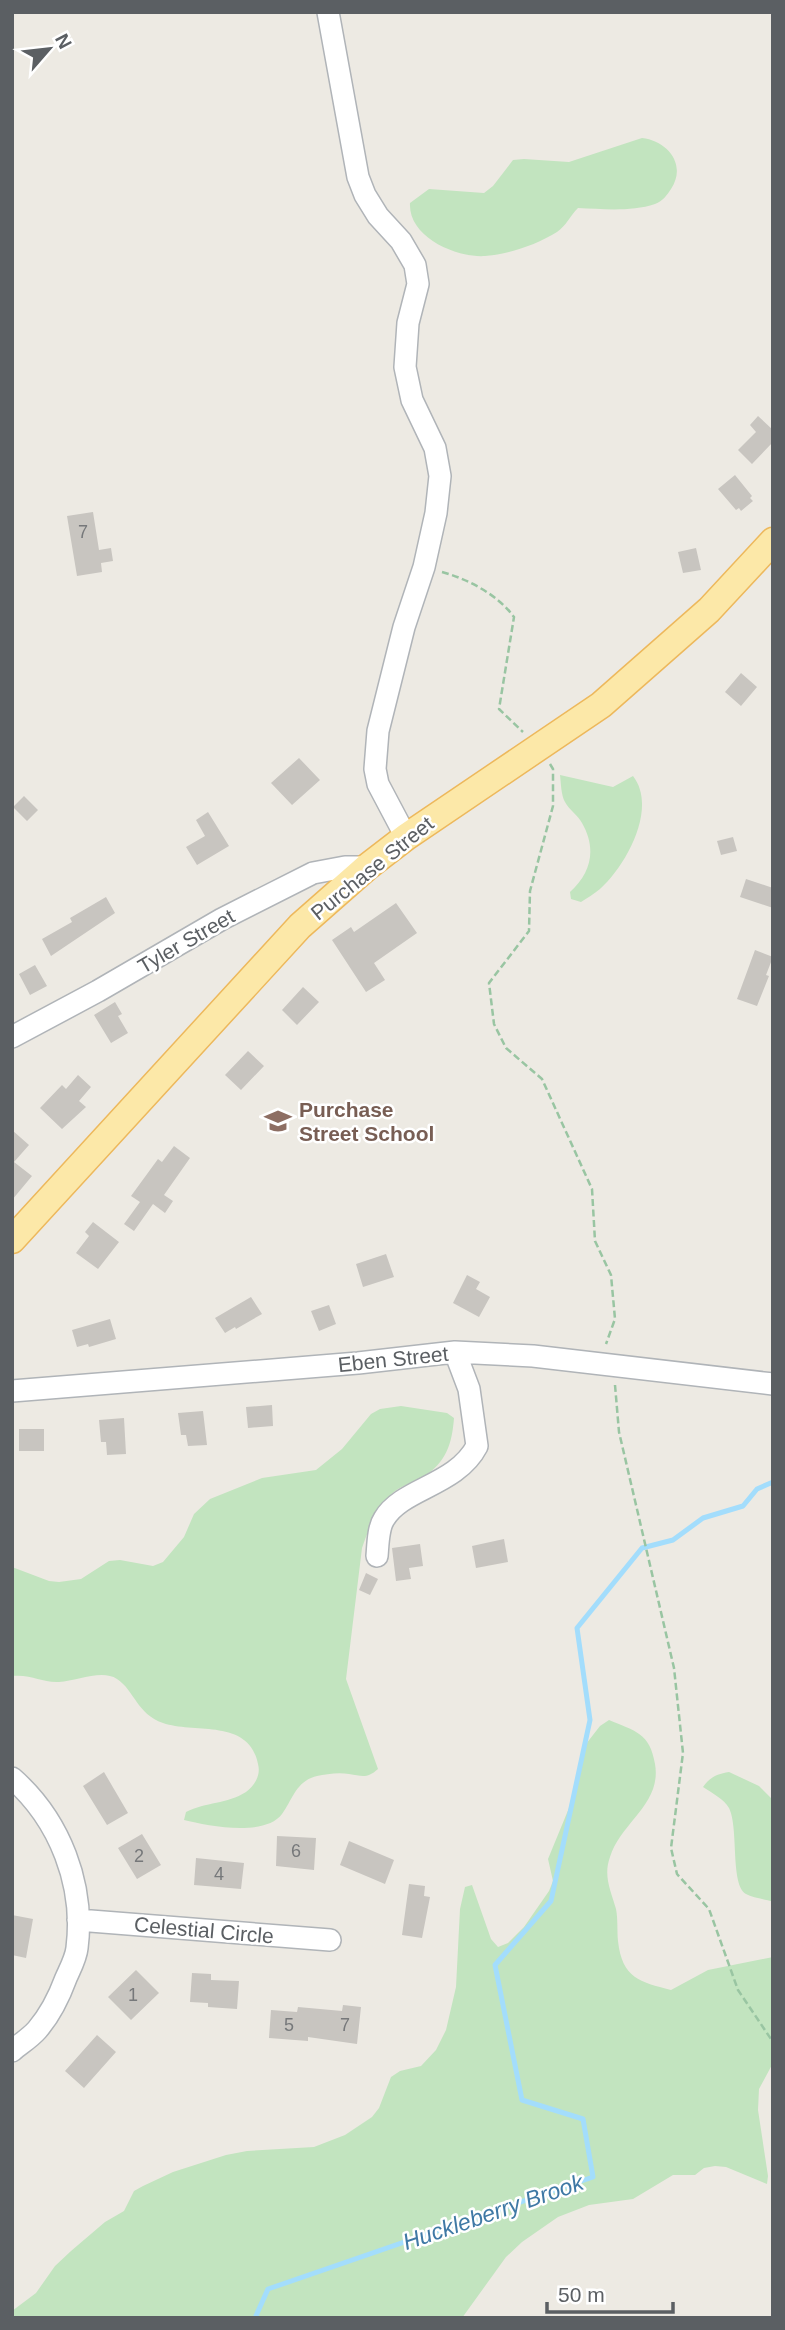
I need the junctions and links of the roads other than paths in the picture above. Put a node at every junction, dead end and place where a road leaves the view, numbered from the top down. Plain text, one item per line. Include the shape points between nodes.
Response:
1 (328, 12) edge
2 (773, 541) edge
3 (406, 837) junction
4 (367, 867) junction
5 (12, 1037) edge
6 (12, 1240) edge
7 (454, 1352) junction
8 (773, 1384) edge
9 (12, 1391) edge
10 (377, 1556) dead end
11 (12, 1778) edge
12 (78, 1920) junction
13 (330, 1940) dead end
14 (12, 2051) edge

1 - 3 street via 358,177 378,216 415,265 418,284 408,323 405,367 412,400 435,448 440,476 424,567 378,731 375,769 384,800
2 - 3 main road, Purchase Street via 709,610 601,705
3 - 4 main road, Purchase Street
4 - 5 street, Tyler Street via 313,873
4 - 6 main road, Purchase Street via 300,926
7 - 8 street, Eben Street via 533,1356
7 - 9 street, Eben Street
7 - 10 street via 469,1389 477,1446 463,1466 395,1506 382,1520
11 - 12 street via 51,1822 67,1860 79,1905
12 - 13 street, Celestial Circle
12 - 14 street via 77,1951 59,1998 37,2029

